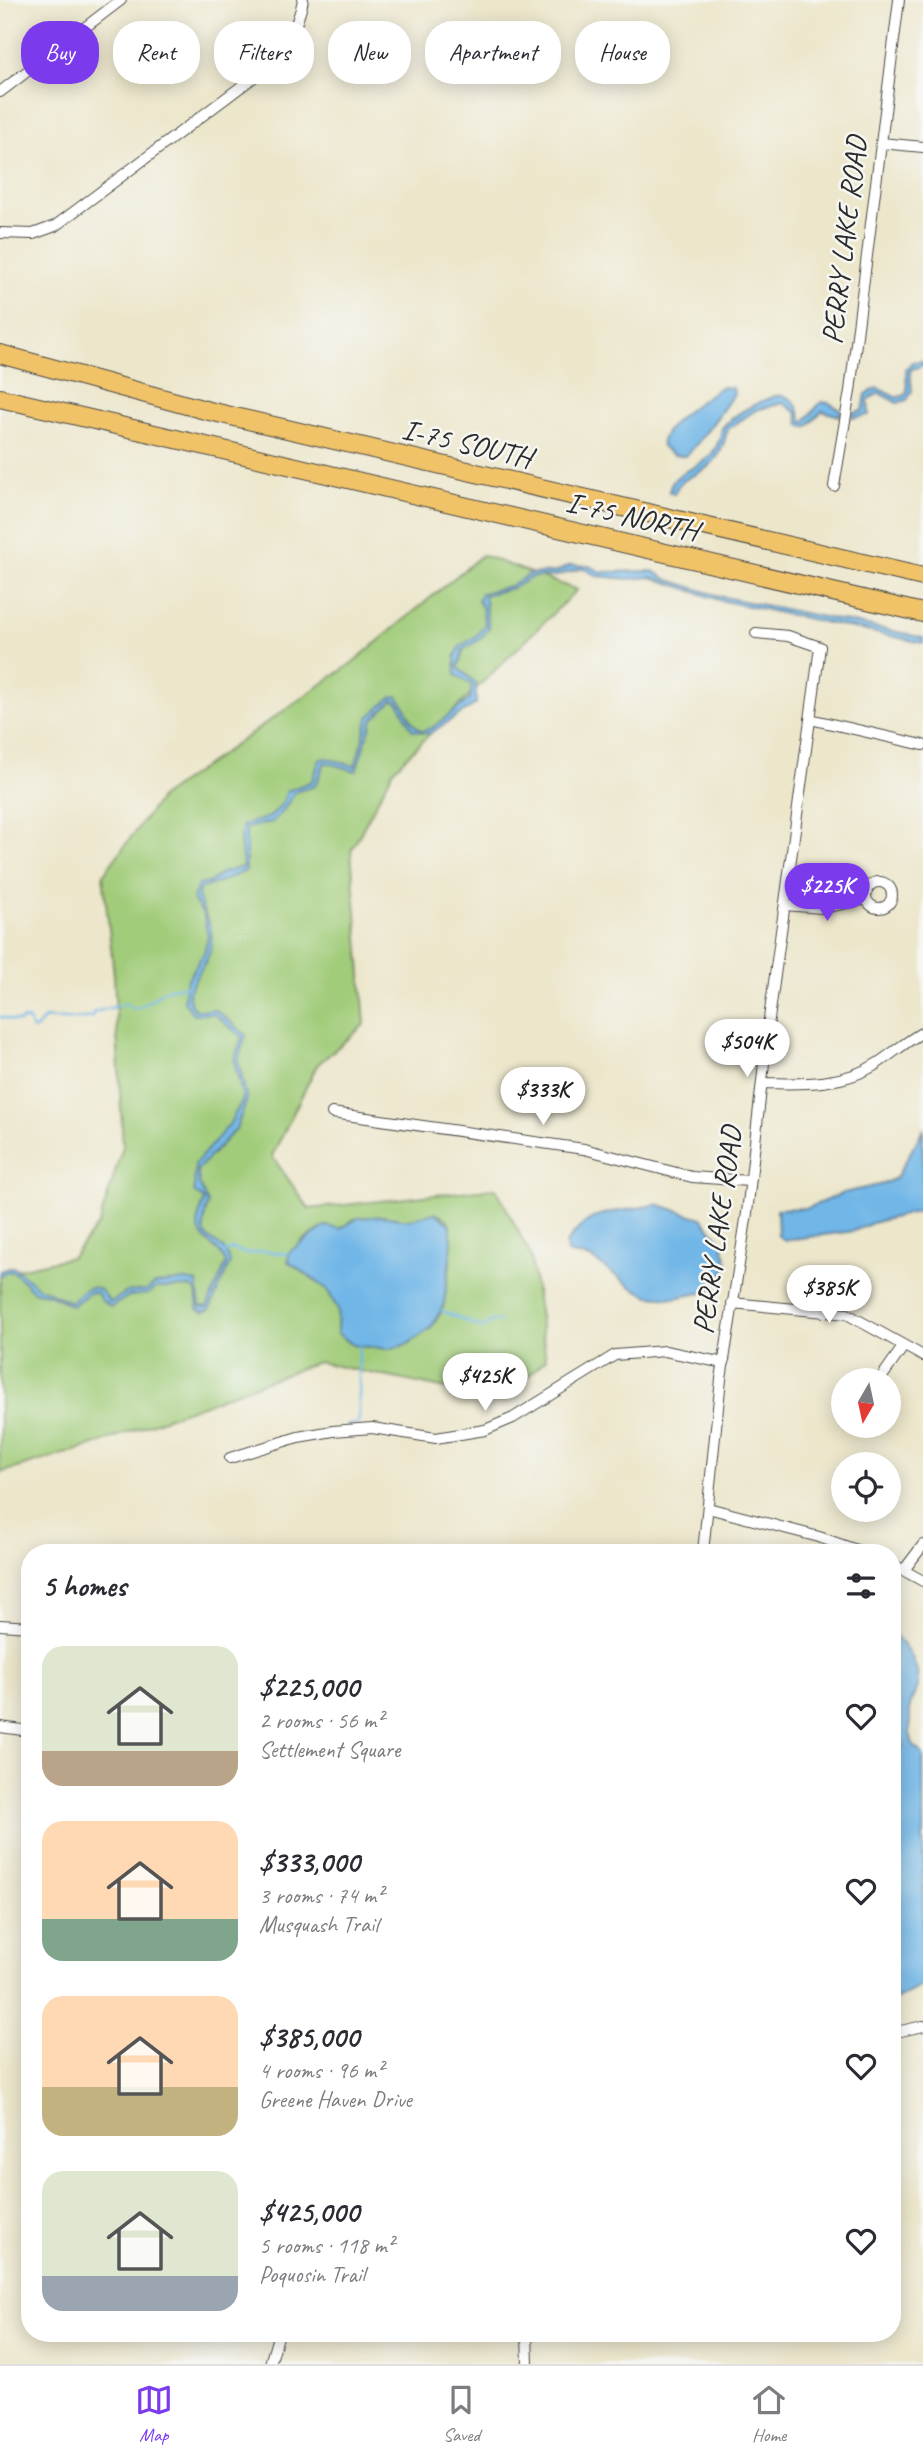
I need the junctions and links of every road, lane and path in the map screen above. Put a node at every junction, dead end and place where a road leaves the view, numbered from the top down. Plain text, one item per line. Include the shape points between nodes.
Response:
1 (121, 0) edge
2 (303, 0) edge
3 (899, 0) edge
4 (0, 92) edge
5 (881, 143) junction
6 (923, 147) edge
7 (0, 233) edge
8 (0, 354) edge
9 (0, 398) edge
10 (834, 486) dead end
11 (923, 577) edge
12 (923, 613) edge
13 (756, 633) dead end
14 (810, 719) junction
15 (923, 745) edge
16 (866, 899) dead end
17 (785, 905) junction
18 (923, 1032) edge
19 (762, 1083) junction
20 (332, 1114) dead end
21 (749, 1181) junction
22 (732, 1303) junction
23 (903, 1346) junction
24 (923, 1356) edge
25 (724, 1363) junction
26 (889, 1368) edge
27 (230, 1458) dead end
28 (708, 1507) junction
29 (704, 1544) edge
30 (839, 1544) edge
31 (923, 1545) edge
32 (901, 1568) edge
33 (904, 1570) junction
34 (923, 1581) edge
35 (0, 1625) edge
36 (21, 1626) edge
37 (0, 1727) edge
38 (21, 1730) edge
39 (923, 2026) edge
40 (901, 2031) edge
41 (276, 2342) edge
42 (527, 2342) edge
43 (270, 2364) edge
44 (528, 2364) edge

1 - 4 street
2 - 7 street via 292,35 262,71 55,226 33,234
3 - 5 street, PERRY LAKE ROAD
5 - 6 street
5 - 10 street, PERRY LAKE ROAD
8 - 11 highway, I-75 SOUTH via 218,414
9 - 12 highway, I-75 NORTH
13 - 14 street, PERRY LAKE ROAD via 788,636 820,647
14 - 15 street
14 - 17 street, PERRY LAKE ROAD
16 - 17 street via 822,908
17 - 19 street, PERRY LAKE ROAD
18 - 19 street via 876,1065 843,1079
19 - 21 street, PERRY LAKE ROAD
20 - 21 street via 571,1147 692,1177
21 - 22 street, PERRY LAKE ROAD
22 - 23 street via 835,1310
22 - 25 street, PERRY LAKE ROAD
23 - 24 street
23 - 26 street
25 - 27 street via 666,1351 615,1355 513,1418 485,1430 436,1438 372,1428 333,1431
25 - 28 street, PERRY LAKE ROAD
28 - 29 street, PERRY LAKE ROAD
28 - 30 street
31 - 33 street
32 - 33 street
33 - 34 street
35 - 36 street
37 - 38 street
39 - 40 street
41 - 43 street
42 - 44 street

